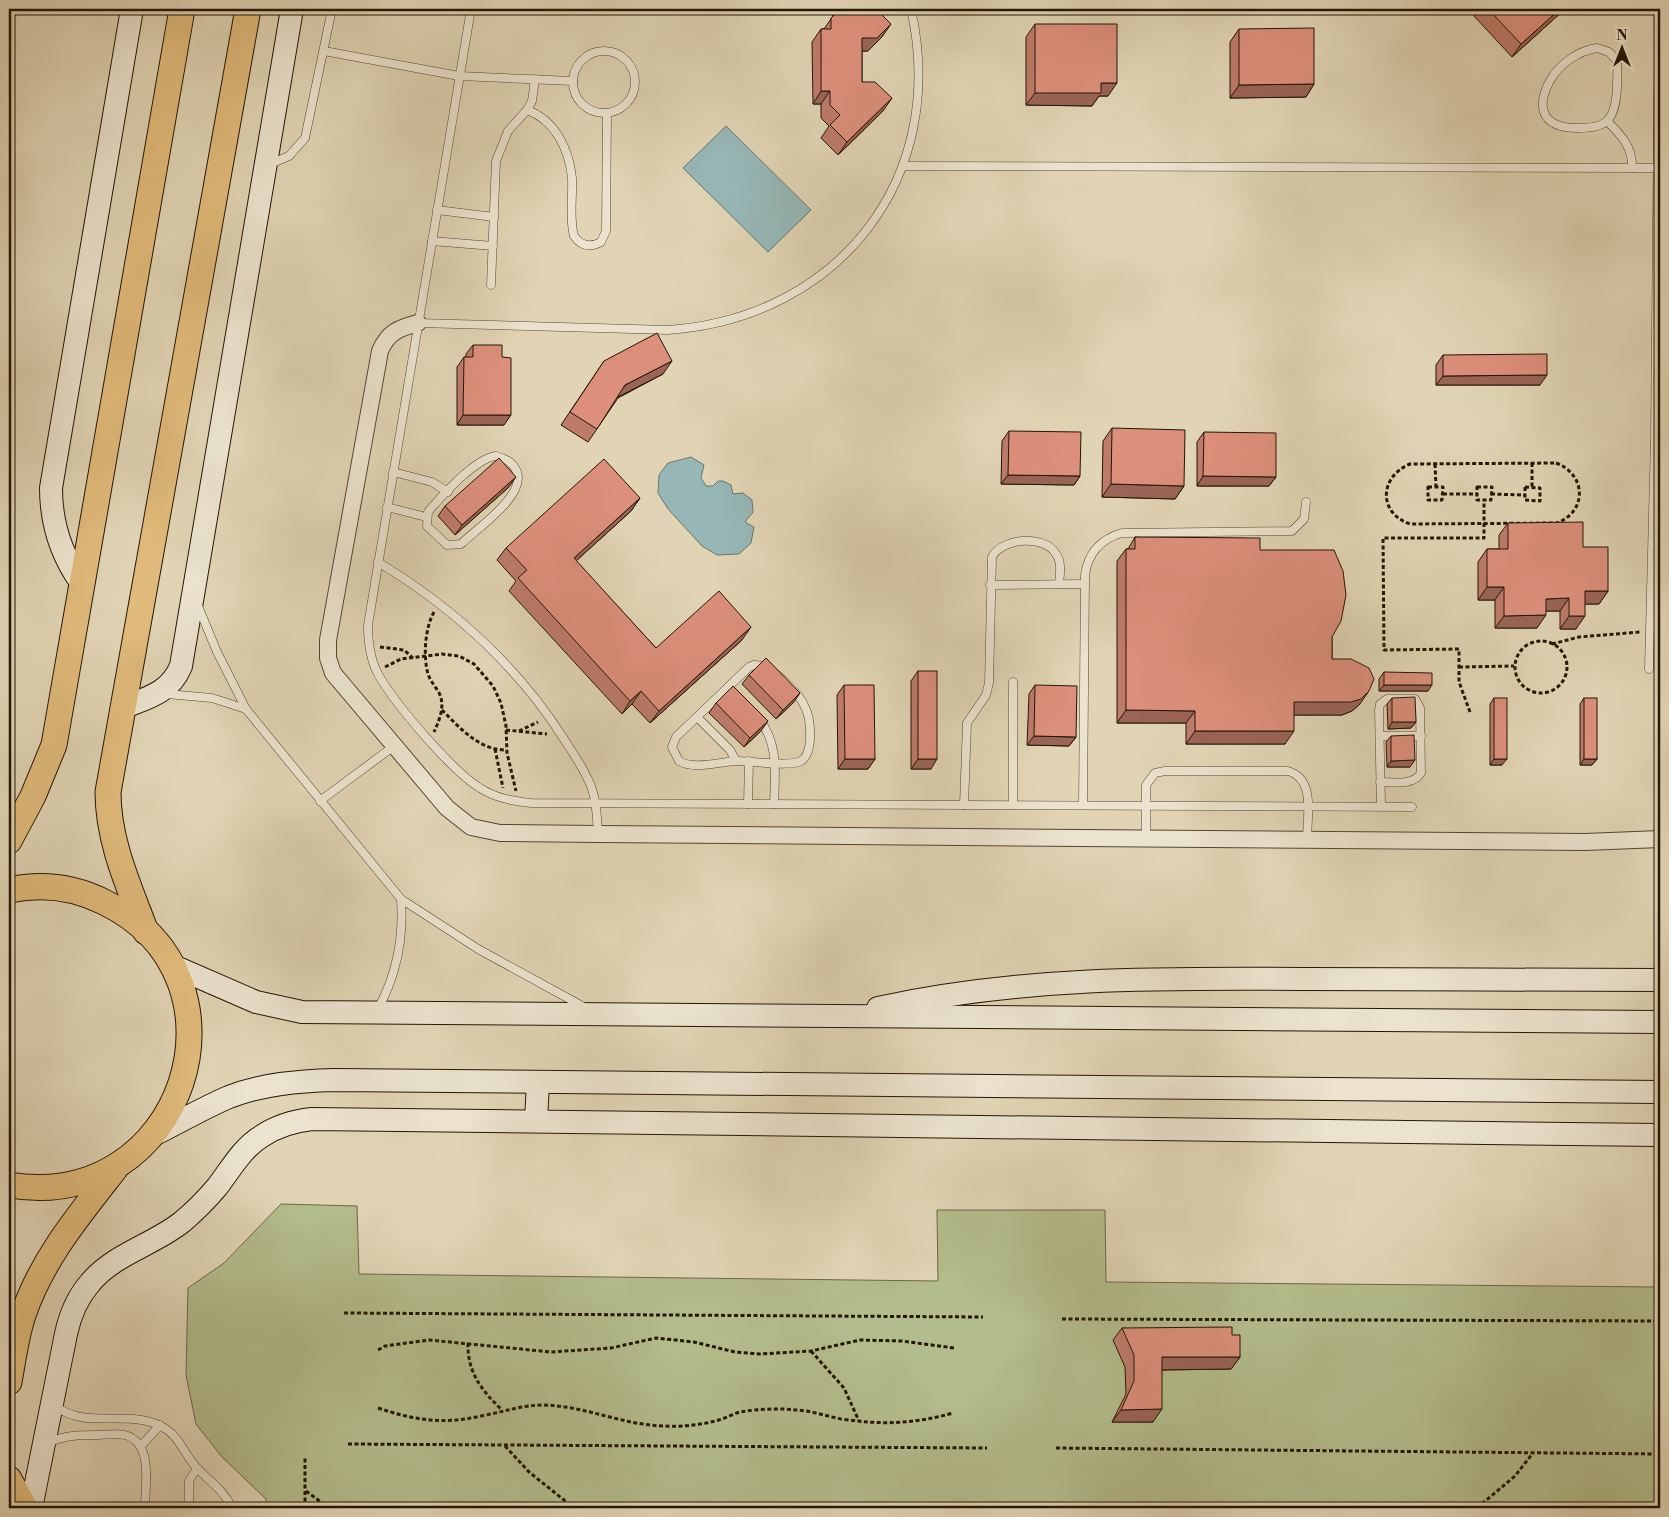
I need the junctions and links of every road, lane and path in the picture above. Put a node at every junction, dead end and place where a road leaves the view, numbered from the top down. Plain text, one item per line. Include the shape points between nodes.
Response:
1 (132, 9) edge
2 (182, 9) edge
3 (248, 9) edge
4 (292, 9) edge
5 (332, 9) edge
6 (471, 9) edge
7 (911, 9) edge
8 (1659, 9) edge
9 (324, 50) junction
10 (460, 76) junction
11 (535, 79) junction
12 (573, 81) junction
13 (527, 110) junction
14 (607, 113) junction
15 (1607, 121) junction
16 (266, 165) junction
17 (902, 166) junction
18 (1632, 168) junction
19 (1657, 168) junction
20 (437, 210) junction
21 (494, 217) junction
22 (432, 241) junction
23 (493, 246) junction
24 (491, 285) dead end
25 (418, 323) junction
26 (1532, 463) junction
27 (1435, 464) junction
28 (393, 472) junction
29 (1436, 487) junction
30 (1532, 488) junction
31 (448, 492) junction
32 (1443, 494) junction
33 (1476, 494) junction
34 (1492, 494) junction
35 (1525, 495) junction
36 (1484, 500) junction
37 (1306, 502) dead end
38 (387, 507) junction
39 (426, 517) junction
40 (1484, 524) junction
41 (378, 562) junction
42 (1652, 576) junction
43 (1660, 576) edge
44 (82, 584) junction
45 (1060, 584) junction
46 (1085, 584) junction
47 (990, 585) junction
48 (193, 593) junction
49 (438, 602) junction
50 (1651, 608) junction
51 (1660, 608) edge
52 (1650, 631) junction
53 (1552, 644) junction
54 (370, 646) junction
55 (426, 657) junction
56 (413, 658) junction
57 (1459, 666) junction
58 (1514, 666) junction
59 (1649, 670) dead end
60 (378, 673) junction
61 (1012, 682) dead end
62 (729, 686) junction
63 (735, 693) edge
64 (158, 694) junction
65 (122, 708) junction
66 (246, 709) junction
67 (442, 709) junction
68 (1470, 712) dead end
69 (754, 713) edge
70 (697, 716) junction
71 (550, 718) junction
72 (506, 730) junction
73 (519, 731) junction
74 (562, 735) junction
75 (1380, 736) junction
76 (1421, 736) junction
77 (431, 741) junction
78 (394, 746) junction
79 (495, 749) junction
80 (507, 750) junction
81 (736, 761) junction
82 (750, 761) junction
83 (775, 762) junction
84 (1380, 782) junction
85 (505, 799) junction
86 (320, 801) junction
87 (518, 802) junction
88 (596, 803) junction
89 (748, 804) junction
90 (774, 804) junction
91 (964, 805) junction
92 (1014, 805) junction
93 (1083, 805) junction
94 (1146, 805) junction
95 (1307, 806) junction
96 (1380, 806) junction
97 (1412, 807) dead end
98 (598, 834) junction
99 (1146, 838) junction
100 (1660, 839) edge
101 (1307, 840) junction
102 (9, 841) edge
103 (9, 890) edge
104 (402, 898) junction
105 (146, 932) junction
106 (171, 965) junction
107 (1660, 980) edge
108 (376, 1012) junction
109 (599, 1015) junction
110 (834, 1017) junction
111 (1660, 1022) edge
112 (538, 1082) junction
113 (1660, 1092) edge
114 (536, 1121) junction
115 (1660, 1134) edge
116 (153, 1135) junction
117 (118, 1165) junction
118 (9, 1185) edge
119 (344, 1313) dead end
120 (983, 1317) dead end
121 (1062, 1319) dead end
122 (1660, 1320) edge
123 (468, 1343) junction
124 (954, 1348) dead end
125 (378, 1350) dead end
126 (811, 1351) junction
127 (9, 1382) edge
128 (52, 1403) junction
129 (378, 1408) dead end
130 (502, 1410) junction
131 (953, 1413) dead end
132 (859, 1421) junction
133 (160, 1425) junction
134 (348, 1444) dead end
135 (44, 1445) junction
136 (505, 1445) junction
137 (141, 1446) junction
138 (986, 1448) dead end
139 (1056, 1448) dead end
140 (1534, 1453) junction
141 (1660, 1454) edge
142 (305, 1456) dead end
143 (197, 1468) junction
144 (9, 1478) edge
145 (305, 1490) junction
146 (25, 1508) edge
147 (31, 1508) edge
148 (145, 1508) edge
149 (188, 1508) edge
150 (232, 1508) edge
151 (305, 1508) edge
152 (330, 1508) edge
153 (574, 1508) edge
154 (1477, 1508) edge

1 - 44 street via 51,488 60,546
2 - 44 main road
3 - 65 main road
4 - 16 street
5 - 9 lane
6 - 10 lane
7 - 17 lane via 919,52 919,99 914,129
8 - 19 lane
9 - 10 lane
9 - 16 lane via 305,138 289,156
10 - 11 lane
10 - 20 lane
11 - 12 lane
11 - 13 lane
12 - 14 lane via 577,98 583,104
12 - 14 lane via 579,64 592,54 610,52 625,60 634,75 633,92 623,106
13 - 14 lane via 544,118 562,144 572,178 574,236 583,245 590,246 601,242 606,231
13 - 21 lane via 508,131 498,150
15 - 15 lane via 1616,105 1618,67 1614,56 1597,48 1562,65 1549,83 1542,107 1547,119 1558,126 1593,128
15 - 18 lane via 1626,141
16 - 48 street
17 - 18 lane
17 - 25 lane via 882,208 837,262 820,277 780,302 737,319 668,330
18 - 19 lane
19 - 42 lane
20 - 21 lane
20 - 22 lane
21 - 23 lane
22 - 23 lane
22 - 25 lane
23 - 24 lane
25 - 28 lane
25 - 78 street via 391,333 380,351 328,640 328,658 333,673
26 - 27 path
26 - 30 path
26 - 40 path via 1556,463 1574,475 1580,496 1576,510 1557,523
27 - 29 path
27 - 40 path via 1410,464 1396,472 1386,493 1393,515 1410,524
28 - 31 lane via 432,482
28 - 38 lane
29 - 32 path via 1443,487
29 - 32 path via 1428,487 1428,500 1442,500
30 - 35 path via 1525,487
30 - 35 path via 1540,488 1540,501 1525,500
31 - 39 lane
31 - 39 lane via 477,463 489,457 509,461 517,472 518,485 512,497 461,544 450,546 444,543 427,526
32 - 33 path
33 - 34 path via 1477,487 1492,487
33 - 36 path via 1476,500
34 - 35 path
34 - 36 path via 1491,500
36 - 40 path
37 - 46 lane via 1301,524 1286,533 1131,532 1114,535 1094,551 1086,567
38 - 39 lane
38 - 41 lane
40 - 57 path via 1484,538 1383,538 1384,650 1460,649
41 - 49 lane
41 - 54 lane via 369,614
42 - 43 lane
42 - 50 lane
44 - 102 main road via 54,745 33,796
45 - 46 lane
45 - 47 lane
45 - 47 lane via 1059,559 1050,547 1037,542 1012,542 1000,546 992,557
46 - 93 lane
47 - 91 lane via 989,683 986,695 967,723
48 - 64 street via 180,666 172,682
48 - 66 lane via 217,652
49 - 55 path via 428,627
49 - 71 lane via 498,656
50 - 51 lane
50 - 52 lane
52 - 53 path via 1579,637
52 - 59 lane
53 - 58 path via 1538,641 1524,646
53 - 58 path via 1566,660 1566,675 1557,688 1543,693 1528,690 1518,680
54 - 56 path via 399,649
54 - 60 lane
55 - 56 path
55 - 67 path
55 - 72 path via 451,654 474,664 497,695
56 - 60 path via 391,662
57 - 58 path
57 - 68 path via 1462,693
60 - 77 lane
61 - 92 lane
62 - 63 lane
62 - 70 lane
62 - 83 lane via 749,667 765,665 805,706 809,720 809,747 805,757 796,763
64 - 65 street
64 - 66 lane via 212,698
65 - 105 main road via 108,792 110,829
66 - 86 lane
67 - 77 path
67 - 79 path via 462,731 486,747
69 - 83 lane via 772,740
70 - 81 lane via 730,750
70 - 81 lane via 676,737 672,747 676,757 689,765
71 - 73 path
71 - 74 lane
72 - 73 path
72 - 80 path
73 - 74 path
74 - 88 lane via 586,775
75 - 76 lane
75 - 76 lane via 1379,707 1382,701 1412,698 1419,703
75 - 84 lane
76 - 84 lane via 1419,776 1409,782
77 - 85 lane via 470,782
78 - 86 lane
78 - 98 street via 447,808 471,827 500,833
79 - 80 path
79 - 85 path
80 - 87 path
81 - 82 lane
82 - 83 lane
82 - 89 lane
83 - 90 lane
84 - 96 lane
85 - 87 lane
86 - 104 lane
87 - 88 lane
88 - 89 lane
88 - 98 lane
89 - 90 lane
90 - 91 lane
91 - 92 lane
92 - 93 lane
93 - 94 lane
94 - 95 lane
94 - 95 lane via 1148,780 1160,771 1288,771 1299,776 1305,784
94 - 99 lane
95 - 96 lane
95 - 101 lane
96 - 97 lane
98 - 99 street
99 - 101 street
100 - 101 street via 1585,842
103 - 105 main road via 48,886 71,890 126,914
104 - 108 lane via 402,932 396,966
104 - 109 lane via 494,958
105 - 106 main road
106 - 108 street via 271,1007 302,1012
106 - 116 main road via 187,1011 189,1040 178,1096
107 - 110 street via 1129,978 954,994
108 - 109 street
109 - 110 street
110 - 111 street
112 - 113 street
112 - 114 street
112 - 116 street via 334,1080 281,1084 229,1097
114 - 115 street
114 - 128 street via 312,1119 273,1129 249,1146 216,1187 182,1221 108,1265 90,1282 69,1320
116 - 117 main road
117 - 118 main road via 75,1184 51,1188
117 - 127 main road via 58,1244 38,1279 23,1316
119 - 120 path
121 - 122 path
123 - 125 path via 429,1340 385,1346
123 - 126 path via 551,1352 611,1348 656,1338 694,1342 734,1352
123 - 130 path via 467,1359 474,1377
124 - 126 path via 902,1341 860,1340
126 - 132 path via 844,1388
128 - 133 lane via 77,1417 140,1420
128 - 135 street
129 - 130 path via 413,1419 440,1422 481,1417
130 - 132 path via 545,1405 661,1426 688,1426 739,1412 769,1410 798,1410
131 - 132 path via 921,1422 875,1424
133 - 137 lane
133 - 143 lane via 176,1438
134 - 136 path
135 - 137 lane via 66,1437 120,1434
135 - 147 street
136 - 138 path
136 - 153 path via 529,1472
137 - 148 lane via 145,1457
139 - 140 path
140 - 141 path
140 - 154 path via 1514,1476
142 - 145 path
143 - 149 lane via 189,1481
143 - 150 lane via 219,1487
144 - 146 main road
145 - 151 path
145 - 152 path

